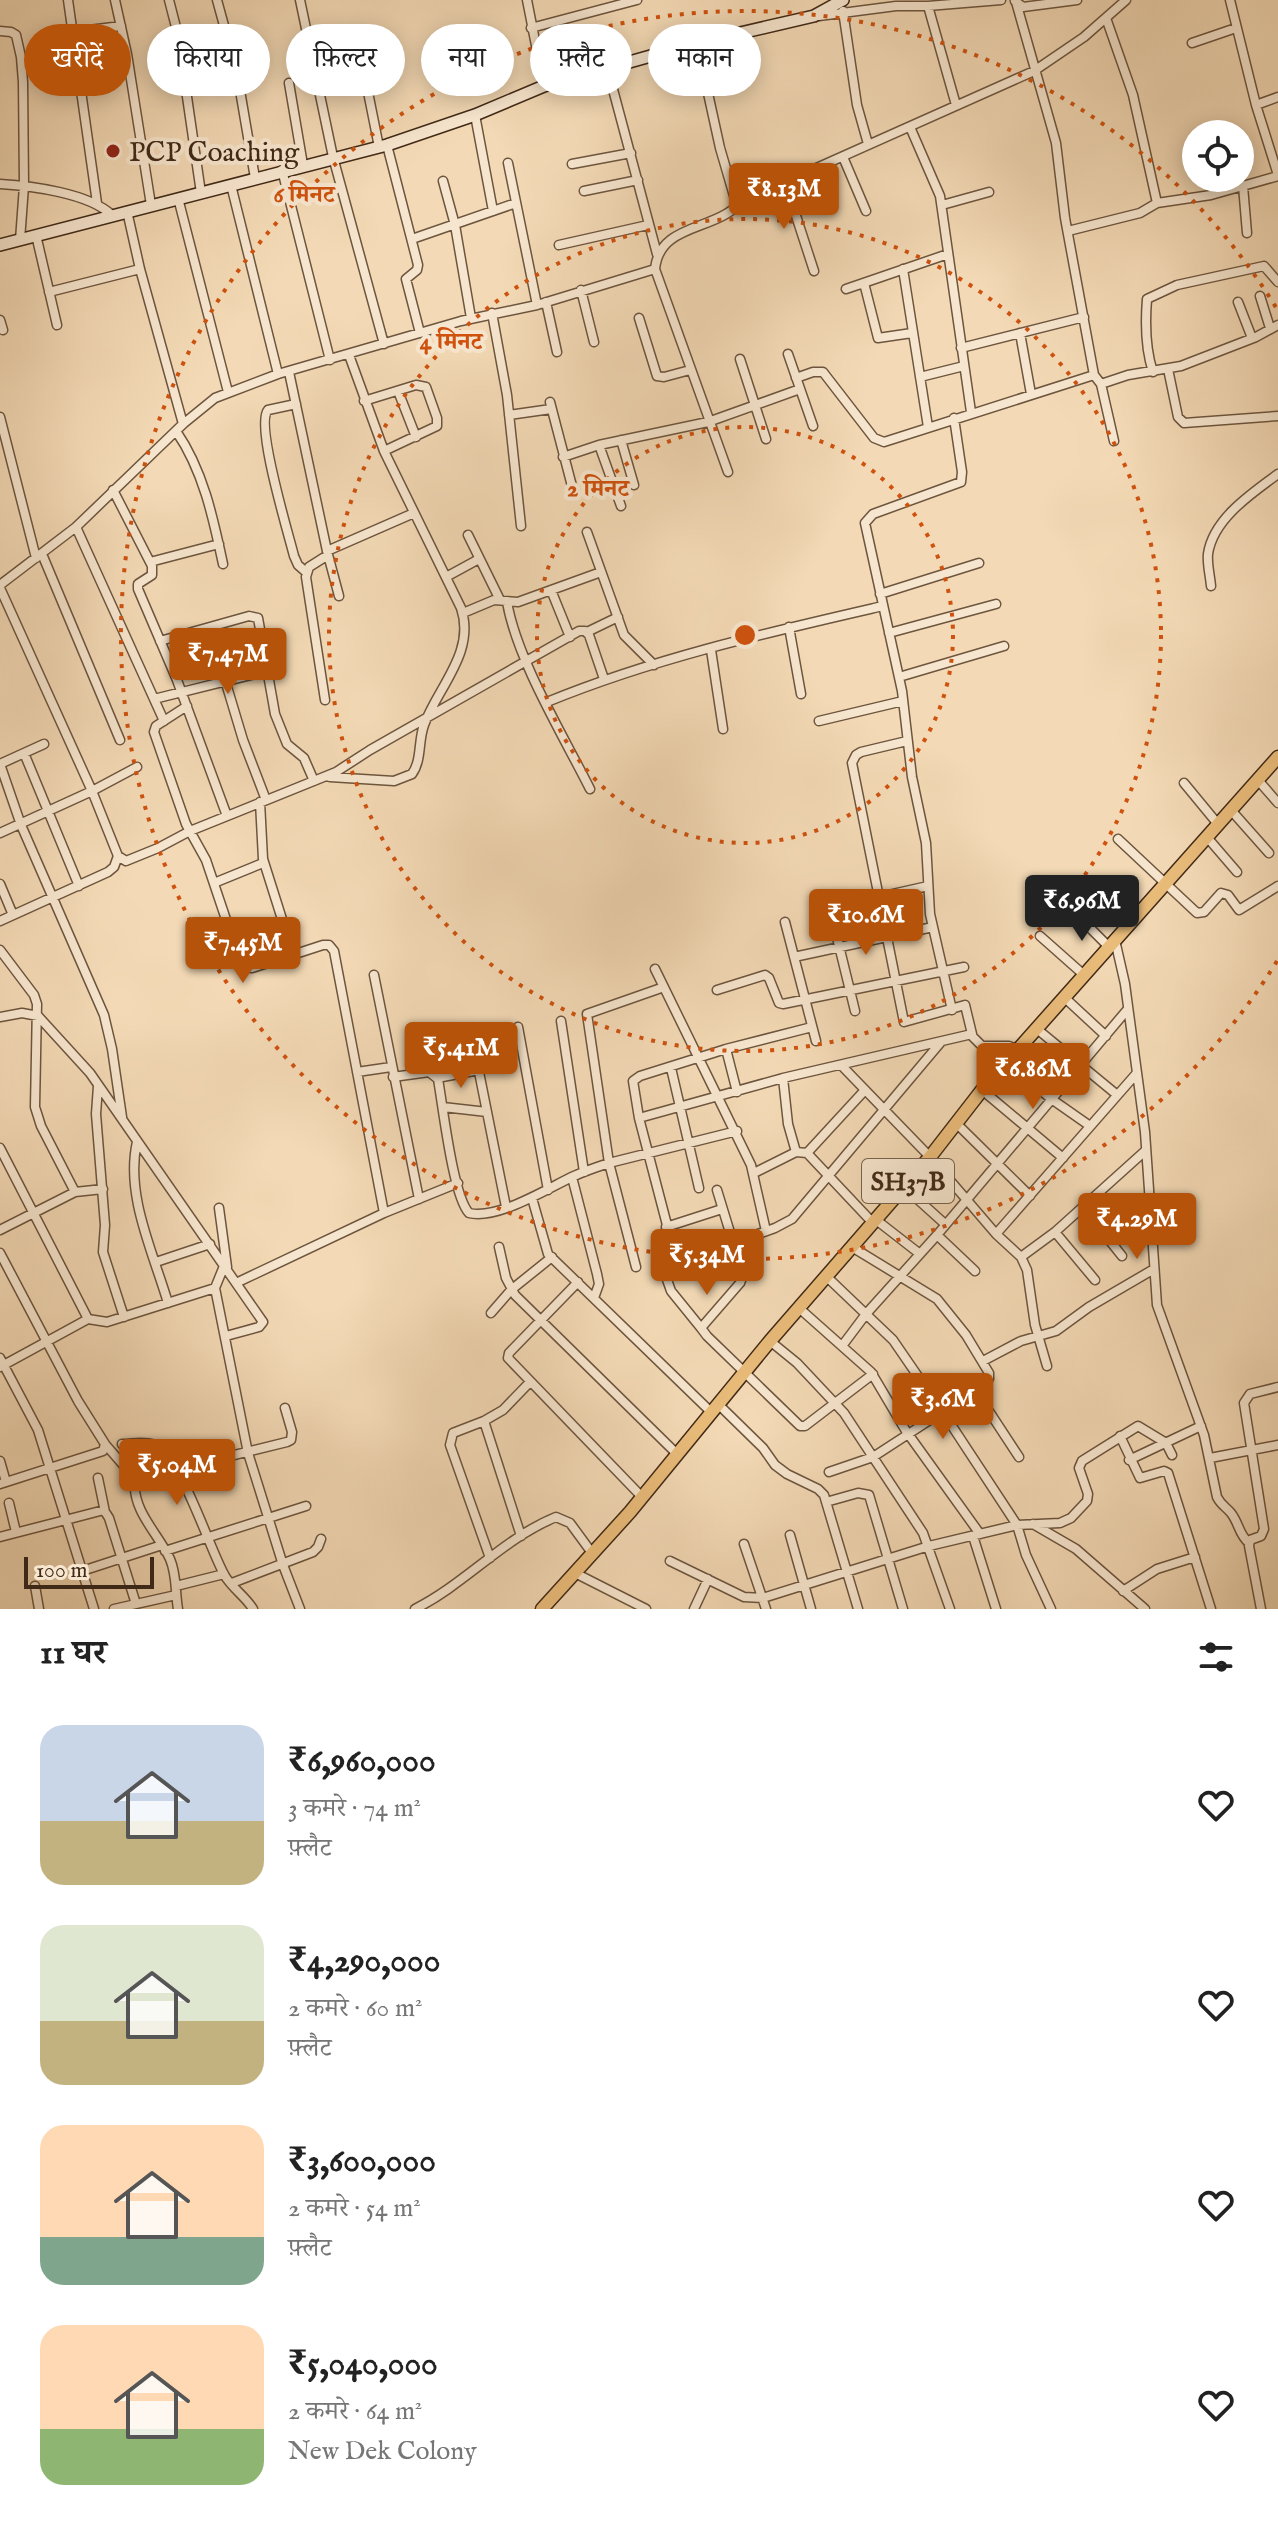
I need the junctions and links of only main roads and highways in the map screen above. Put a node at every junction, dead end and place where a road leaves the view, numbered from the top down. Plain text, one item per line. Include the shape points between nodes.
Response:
1 (1278, 757) edge
2 (542, 1609) edge

1 - 2 main road, SH37B via 982,1090

